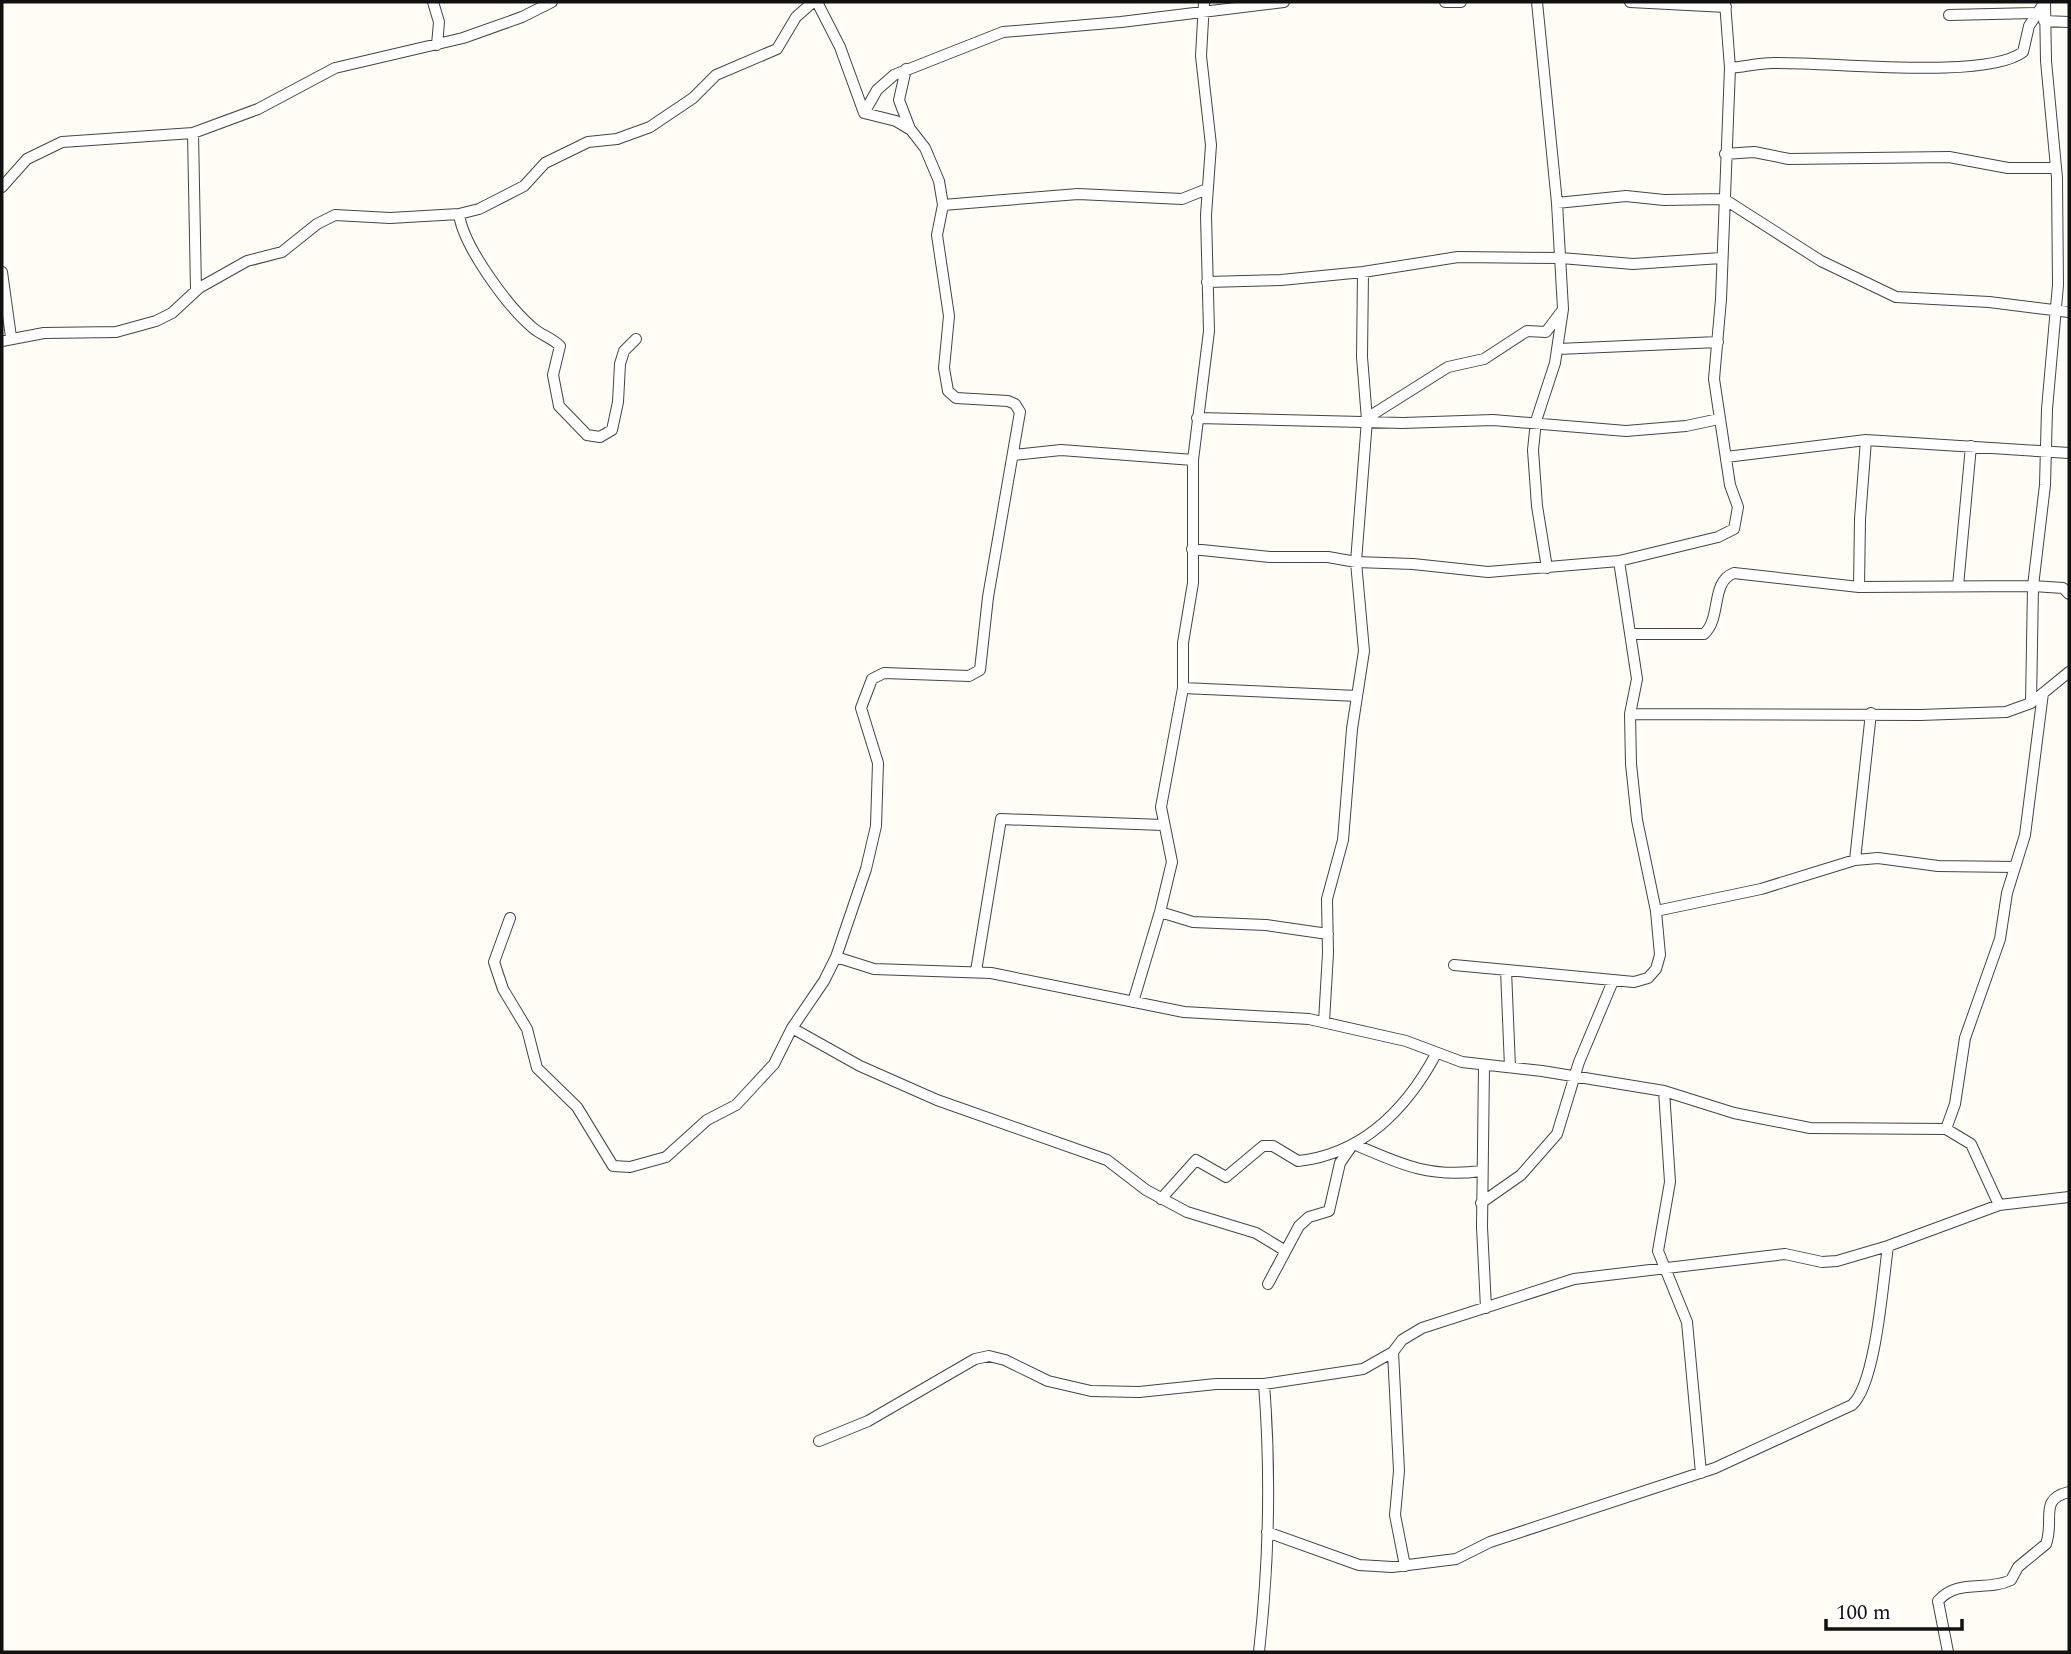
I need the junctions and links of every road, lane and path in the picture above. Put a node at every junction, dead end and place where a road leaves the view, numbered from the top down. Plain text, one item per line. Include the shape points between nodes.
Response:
1 (433, 2) edge
2 (552, 2) edge
3 (815, 2) edge
4 (1284, 2) edge
5 (1445, 2) edge
6 (1461, 2) edge
7 (1537, 2) edge
8 (1630, 2) edge
9 (2045, 2) edge
10 (1726, 4) edge
11 (1205, 7) edge
12 (1949, 15) dead end
13 (2041, 17) junction
14 (2069, 22) edge
15 (437, 45) junction
16 (1730, 68) junction
17 (906, 69) junction
18 (864, 113) junction
19 (911, 130) junction
20 (193, 133) junction
21 (1725, 154) junction
22 (2055, 168) junction
23 (2, 187) edge
24 (1207, 189) junction
25 (1724, 199) junction
26 (1557, 203) junction
27 (943, 205) junction
28 (459, 214) junction
29 (2064, 247) edge
30 (1561, 258) junction
31 (1721, 258) junction
32 (2, 272) edge
33 (1363, 272) junction
34 (1207, 282) junction
35 (196, 290) junction
36 (1563, 309) junction
37 (2056, 311) junction
38 (2069, 312) edge
39 (6, 339) edge
40 (636, 339) dead end
41 (1718, 342) junction
42 (1558, 349) junction
43 (1198, 418) junction
44 (1367, 419) junction
45 (1719, 419) junction
46 (1536, 421) junction
47 (1866, 440) junction
48 (1971, 446) junction
49 (2047, 451) junction
50 (2069, 453) edge
51 (1014, 455) junction
52 (1726, 457) junction
53 (1193, 460) junction
54 (1192, 549) junction
55 (1619, 561) junction
56 (1356, 562) junction
57 (1547, 568) junction
58 (1958, 586) junction
59 (2034, 586) junction
60 (1859, 587) junction
61 (2069, 594) edge
62 (1633, 634) junction
63 (2069, 672) edge
64 (1183, 688) junction
65 (2043, 692) junction
66 (1357, 696) junction
67 (2031, 703) junction
68 (1871, 713) junction
69 (1630, 714) junction
70 (1163, 825) junction
71 (1855, 860) junction
72 (2015, 867) junction
73 (1656, 911) junction
74 (1160, 912) junction
75 (510, 918) dead end
76 (1328, 934) junction
77 (836, 957) junction
78 (1454, 965) dead end
79 (1506, 970) junction
80 (976, 971) junction
81 (1613, 981) junction
82 (1133, 1002) junction
83 (1324, 1022) junction
84 (792, 1028) junction
85 (1436, 1054) junction
86 (1484, 1066) junction
87 (1510, 1067) junction
88 (1573, 1078) junction
89 (1664, 1091) junction
90 (1946, 1129) junction
91 (1354, 1146) junction
92 (1481, 1171) junction
93 (2069, 1197) edge
94 (1161, 1199) junction
95 (1481, 1203) junction
96 (1999, 1205) junction
97 (1888, 1246) junction
98 (1284, 1250) junction
99 (1664, 1271) junction
100 (1268, 1284) dead end
101 (1486, 1308) junction
102 (1393, 1352) junction
103 (1264, 1384) junction
104 (819, 1441) dead end
105 (1701, 1473) junction
106 (2069, 1492) edge
107 (1267, 1532) junction
108 (1405, 1566) junction
109 (1259, 1652) edge
110 (1948, 1652) edge

1 - 15 street via 439,22
2 - 15 street via 491,29
3 - 18 street via 840,47
3 - 28 street via 796,17 778,49 716,75 663,120 630,136 581,145 545,163 524,186
4 - 11 street
5 - 6 street
7 - 26 street
8 - 10 street
9 - 13 street
10 - 16 street
11 - 17 street via 1003,32
11 - 24 street via 1201,56 1211,145
12 - 13 street
13 - 14 street
13 - 16 street via 2026,33 2022,52 1994,64 1771,63
13 - 22 street
15 - 20 street via 335,68 258,109
16 - 21 street
17 - 18 street via 884,82
17 - 19 street via 899,100
18 - 19 street
19 - 27 street via 934,166
20 - 23 street via 62,142 27,159
20 - 35 street
21 - 22 street via 1755,152 1789,159 1949,157 2008,168
21 - 25 street
22 - 29 street
24 - 27 street via 1182,199 1077,194
24 - 34 street
25 - 26 street via 1617,196
25 - 31 street
25 - 37 street via 1821,261 1896,297
26 - 30 street
27 - 51 street via 937,235 949,316 946,384 956,398 1015,404 1020,418
28 - 35 street via 335,215 282,252 247,261
28 - 40 street via 471,246 502,292 529,325 560,346 553,375 559,406 587,435 605,436 612,430 620,364 624,351
29 - 37 street
30 - 31 street via 1633,264
30 - 33 street via 1458,257
30 - 36 street
31 - 41 street
32 - 39 street
33 - 34 street
33 - 44 street
34 - 43 street via 1208,354
35 - 39 street via 172,313 135,328
36 - 42 street
36 - 44 street via 1546,332 1527,331 1485,359 1447,367
37 - 38 street
37 - 49 street
41 - 42 street
41 - 45 street via 1714,379
42 - 46 street
43 - 44 street
43 - 53 street
44 - 46 street
44 - 56 street
45 - 46 street via 1639,431
45 - 52 street
46 - 57 street via 1534,478
47 - 48 street
47 - 52 street
47 - 60 street
48 - 49 street
48 - 58 street
49 - 50 street
49 - 59 street
51 - 53 street via 1061,450
51 - 77 street via 988,597 980,670 969,676 878,674 863,701 861,716 878,763 876,826
52 - 55 street via 1738,507 1734,529
53 - 54 street
54 - 56 street via 1269,557 1328,556
54 - 64 street
55 - 57 street
55 - 62 street
56 - 57 street via 1488,572
56 - 66 street via 1364,651
58 - 59 street
58 - 60 street
59 - 61 street via 2063,588
59 - 67 street
60 - 62 street via 1734,573 1721,584 1710,628 1704,634
62 - 69 street via 1637,689
63 - 65 street
64 - 66 street
64 - 70 street via 1163,790
65 - 67 street
65 - 72 street via 2030,810
66 - 76 street via 1343,840 1327,899
67 - 68 street via 2006,712
68 - 69 street
68 - 71 street
69 - 73 street via 1637,820
70 - 74 street via 1172,862
70 - 80 street via 1001,819
71 - 72 street
71 - 73 street via 1761,889
72 - 90 street via 2000,939 1965,1038 1957,1094
73 - 81 street via 1660,955 1656,969 1641,982
74 - 76 street via 1200,923 1266,925
74 - 82 street
75 - 84 street via 494,962 503,989 527,1029 537,1068 577,1107 613,1166 630,1167 666,1157 706,1120 736,1105 774,1064
76 - 83 street
77 - 80 street via 874,969
77 - 84 street
78 - 79 street
79 - 81 street
79 - 87 street
80 - 82 street
81 - 88 street
82 - 83 street via 1184,1012 1279,1015
83 - 85 street via 1406,1041
84 - 94 street via 860,1066 937,1100 1107,1160
85 - 86 street
85 - 91 street via 1418,1087
86 - 87 street
86 - 92 street
87 - 88 street
88 - 89 street
88 - 95 street via 1562,1123 1551,1144 1521,1175
89 - 90 street via 1810,1128
89 - 99 street via 1670,1182 1658,1251
90 - 96 street via 1971,1144
91 - 92 street via 1419,1171 1453,1175
91 - 94 street via 1298,1161 1273,1146 1264,1146 1226,1177 1195,1161
91 - 98 street via 1340,1163 1329,1211 1305,1220
92 - 95 street
93 - 96 street
94 - 98 street via 1208,1221 1256,1233
95 - 101 street
96 - 97 street
97 - 99 street via 1837,1261 1785,1255
97 - 105 street via 1861,1396 1804,1429
98 - 100 street
99 - 101 street via 1574,1279
99 - 105 street via 1687,1322
101 - 102 street via 1422,1328 1402,1340
102 - 103 street via 1363,1369
102 - 108 street via 1399,1471 1395,1515
103 - 104 street via 1091,1391 1048,1381 989,1356 975,1359 868,1421
103 - 107 street
105 - 108 street via 1490,1542 1462,1557
106 - 110 street via 2050,1502 2046,1544 2018,1567 2011,1580 1963,1586 1943,1594 1938,1601
107 - 108 street via 1360,1565
107 - 109 street

